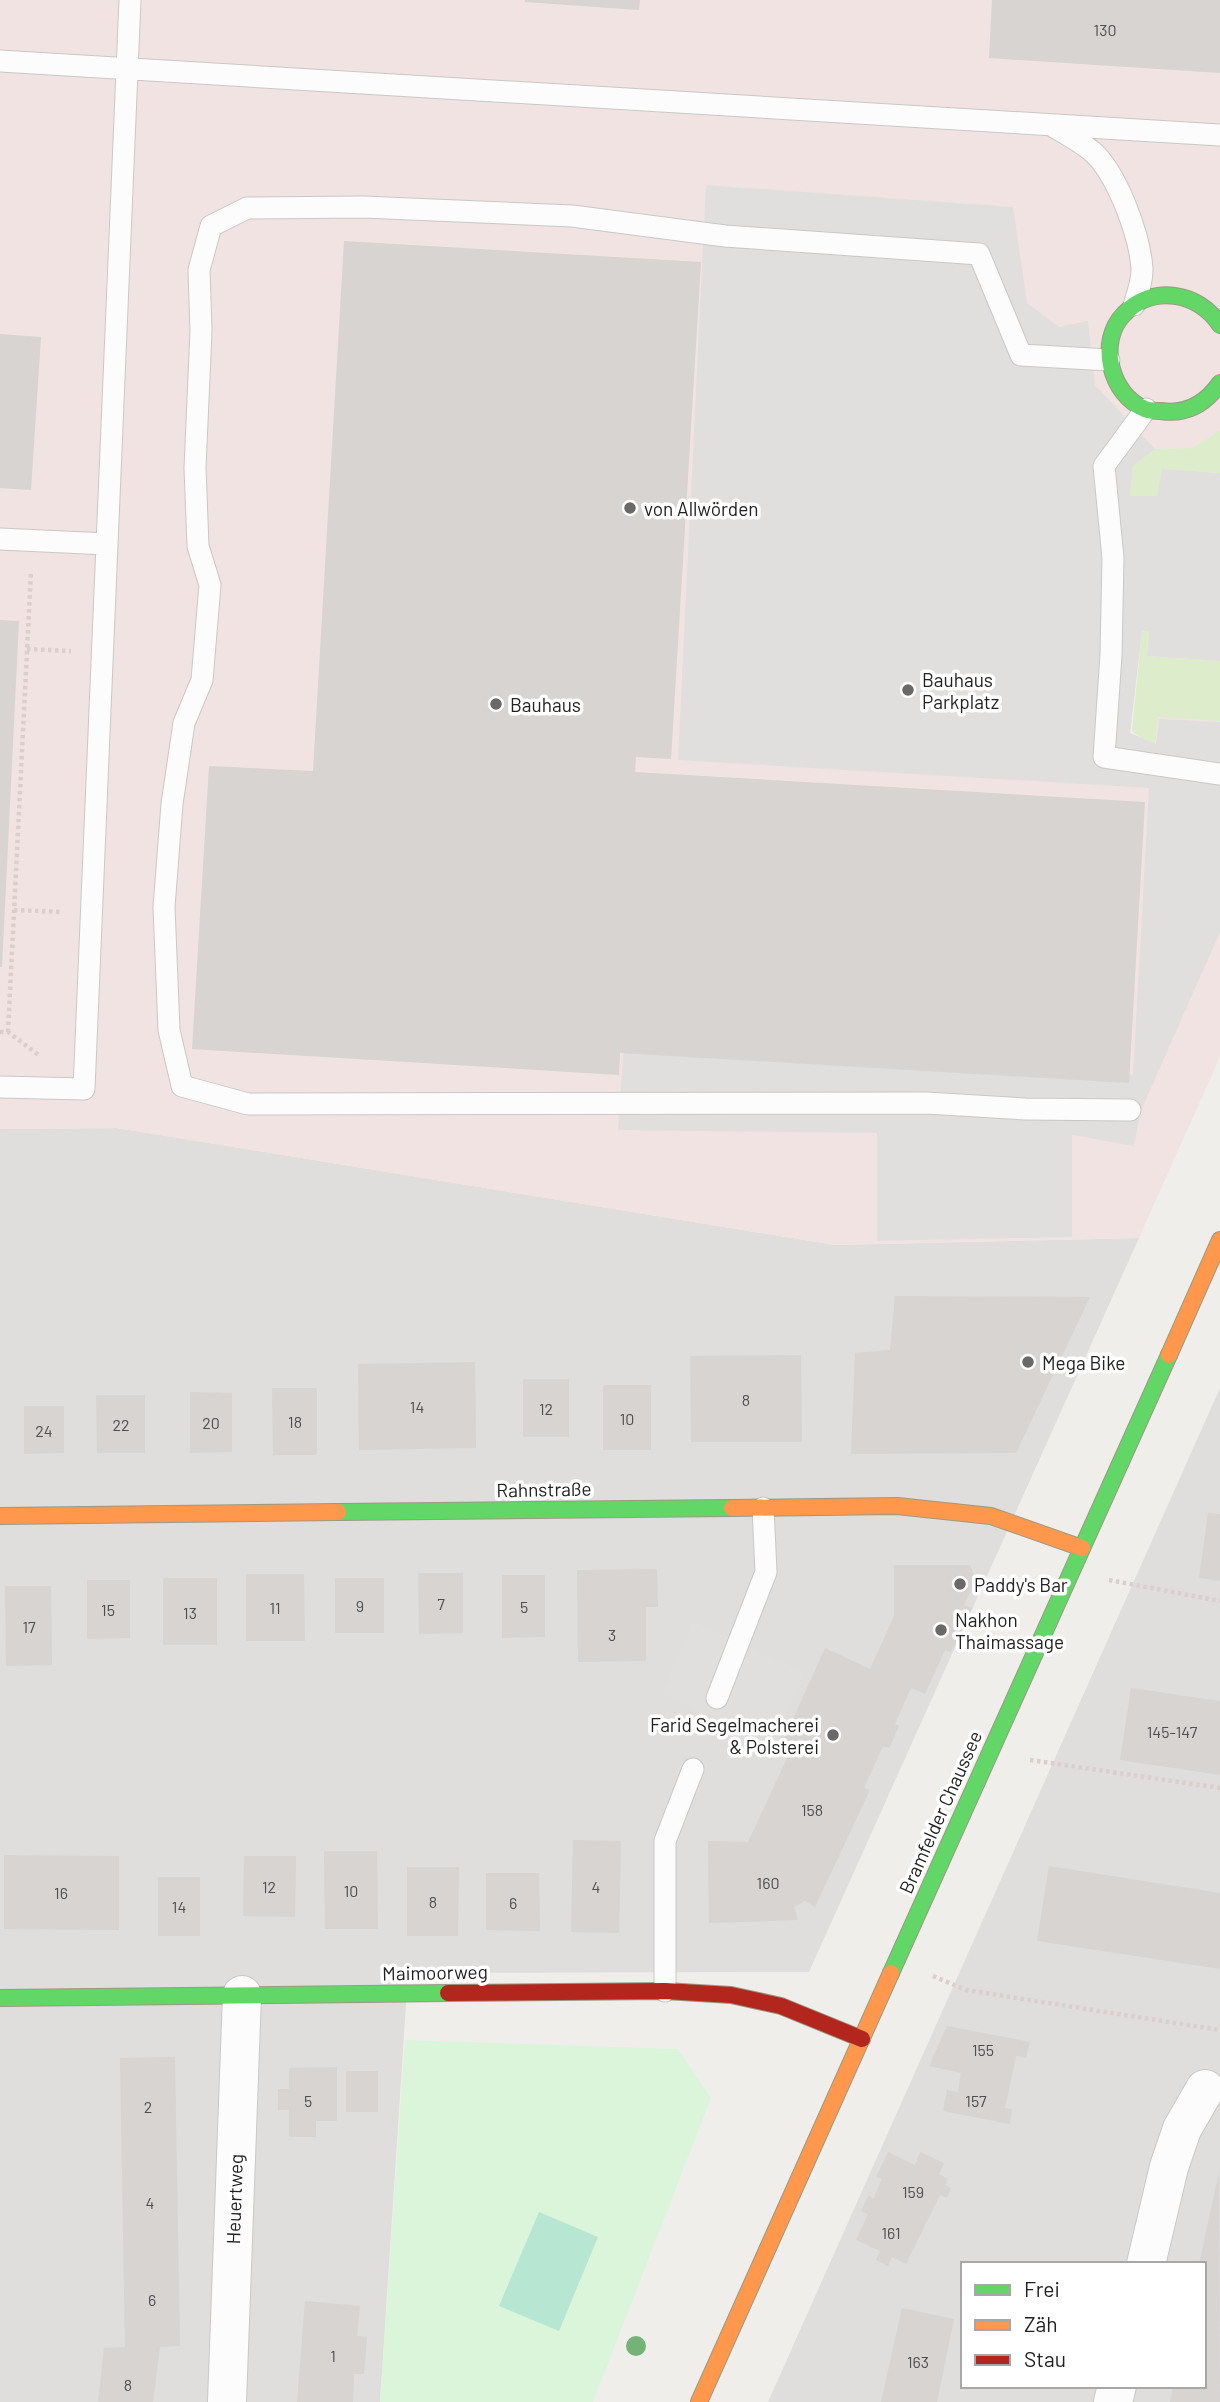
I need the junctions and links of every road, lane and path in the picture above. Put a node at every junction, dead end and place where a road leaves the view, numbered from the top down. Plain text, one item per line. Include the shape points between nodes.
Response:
1 (130, 0) edge
2 (0, 61) edge
3 (127, 69) junction
4 (1049, 124) junction
5 (1220, 135) edge
6 (1134, 306) junction
7 (1220, 324) edge
8 (1109, 360) junction
9 (1220, 383) edge
10 (1146, 409) junction
11 (0, 539) edge
12 (32, 541) junction
13 (107, 544) junction
14 (27, 649) junction
15 (102, 653) junction
16 (1220, 774) edge
17 (14, 909) junction
18 (91, 914) junction
19 (8, 1032) dead end
20 (0, 1087) edge
21 (1130, 1110) dead end
22 (1220, 1240) edge
23 (1198, 1288) junction
24 (1220, 1290) edge
25 (763, 1508) junction
26 (0, 1516) edge
27 (1082, 1548) junction
28 (1071, 1572) junction
29 (1220, 1601) edge
30 (717, 1698) dead end
31 (989, 1754) junction
32 (693, 1769) dead end
33 (1220, 1788) edge
34 (896, 1962) junction
35 (665, 1991) junction
36 (242, 1995) junction
37 (0, 1998) edge
38 (1220, 2030) edge
39 (862, 2039) junction
40 (1205, 2088) dead end
41 (1146, 2262) edge
42 (227, 2402) edge
43 (699, 2402) edge

1 - 3 lane
2 - 3 lane
3 - 4 lane
3 - 13 lane
4 - 5 lane
4 - 6 lane via 1094,154 1117,184 1142,267
6 - 7 street via 1151,296 1176,294 1205,307
6 - 8 street via 1114,329
8 - 10 street via 1121,390
8 - 21 lane via 1021,355 979,254 725,236 572,216 363,207 247,208 211,226 199,270 195,468 198,546 210,585 202,680 184,723 176,777 164,907 169,1030 182,1086 248,1104 926,1103
9 - 10 street via 1205,401 1189,410 1164,413
10 - 16 lane via 1104,466 1113,558 1104,758
11 - 12 lane
12 - 13 lane
12 - 14 path
13 - 15 lane
14 - 15 path
14 - 17 path
15 - 18 lane
17 - 18 path
17 - 19 path
18 - 20 lane via 84,1089
22 - 23 street, Bramfelder Chaussee
23 - 24 lane
23 - 27 street, Bramfelder Chaussee
25 - 26 street, Rahnstraße
25 - 27 street, Rahnstraße via 898,1506 990,1516
25 - 30 lane via 766,1572
27 - 28 street, Bramfelder Chaussee
28 - 29 path
28 - 31 street, Bramfelder Chaussee
31 - 33 path
31 - 34 street, Bramfelder Chaussee
32 - 35 lane via 665,1841
34 - 38 path via 966,1990
34 - 39 street, Bramfelder Chaussee
35 - 36 street, Maimoorweg
35 - 39 street, Maimoorweg via 755,1998
36 - 37 street, Maimoorweg
36 - 42 street, Heuertweg
39 - 43 street, Bramfelder Chaussee
40 - 41 street via 1182,2129 1169,2167

